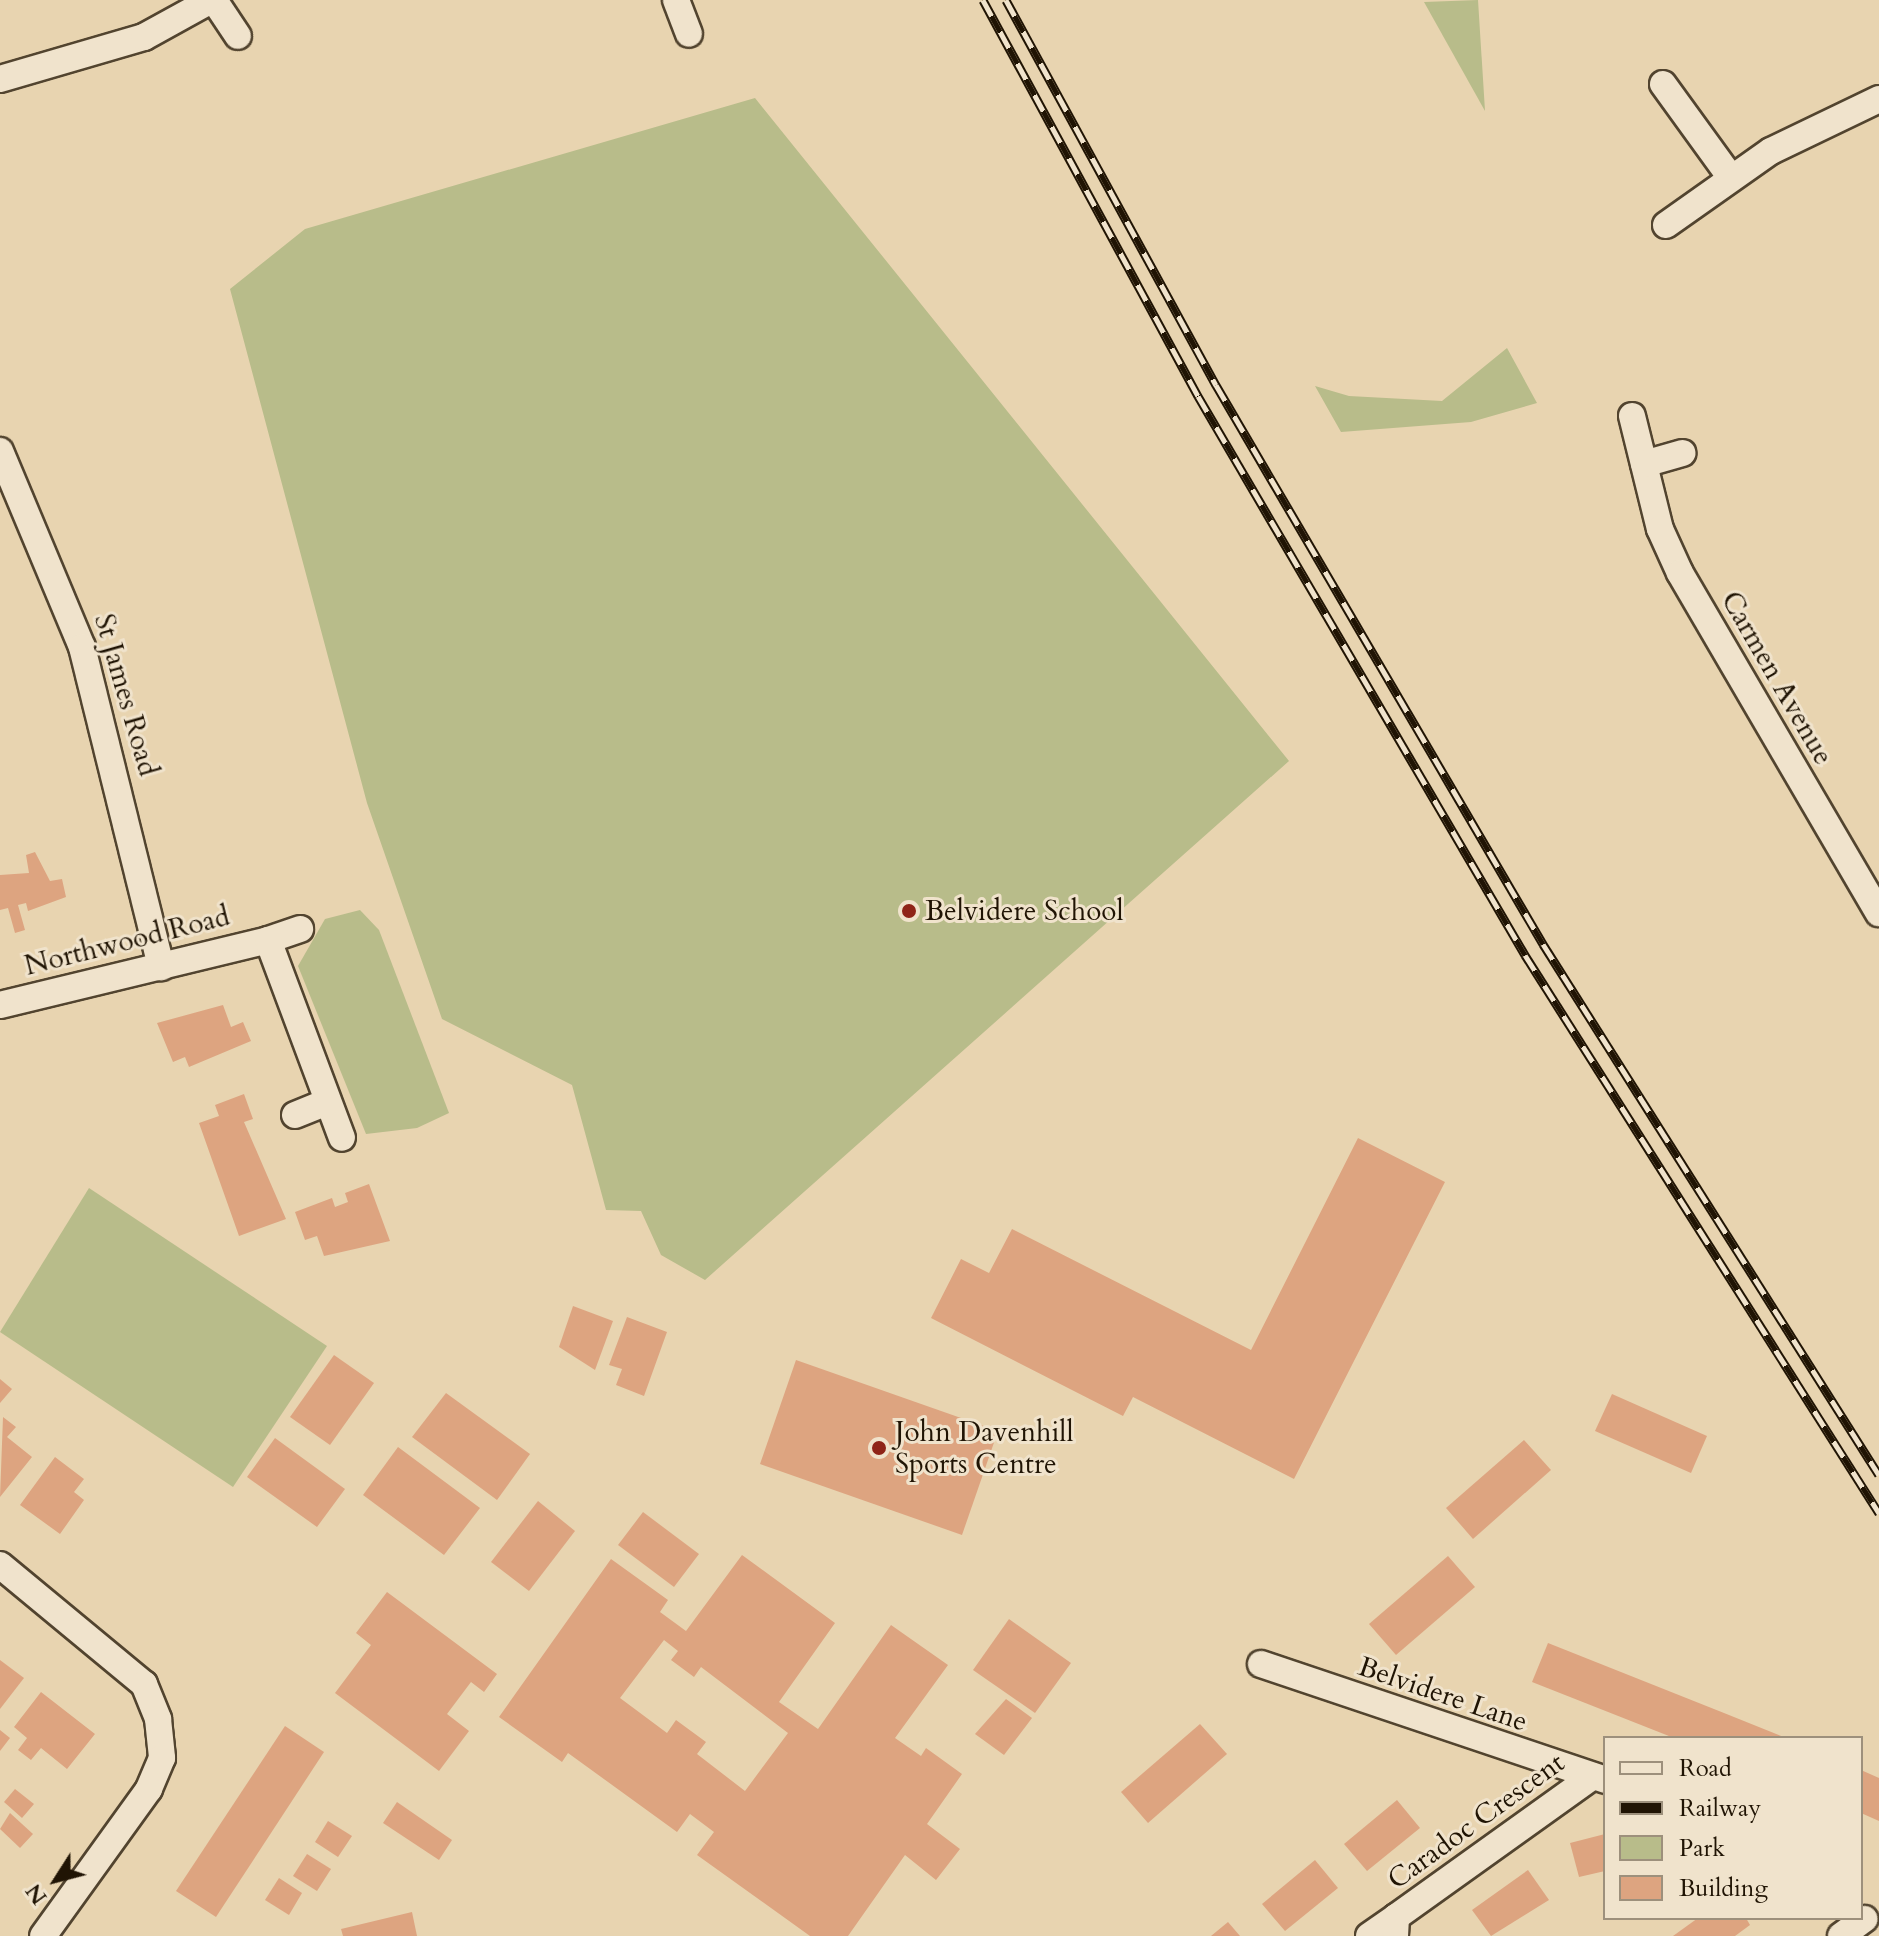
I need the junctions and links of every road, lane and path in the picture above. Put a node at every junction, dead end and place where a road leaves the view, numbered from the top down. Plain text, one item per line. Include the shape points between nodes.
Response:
1 (213, 0) edge
2 (676, 0) edge
3 (689, 34) dead end
4 (238, 36) dead end
5 (0, 79) edge
6 (1663, 84) dead end
7 (1879, 99) edge
8 (1731, 178) junction
9 (1666, 225) dead end
10 (1632, 416) dead end
11 (0, 451) edge
12 (1682, 453) dead end
13 (1644, 464) junction
14 (1879, 913) edge
15 (300, 929) dead end
16 (268, 940) junction
17 (161, 967) junction
18 (0, 1005) edge
19 (327, 1102) junction
20 (295, 1115) dead end
21 (342, 1138) dead end
22 (0, 1565) edge
23 (1261, 1664) dead end
24 (1599, 1778) edge
25 (1867, 1923) edge
26 (1395, 1927) edge
27 (43, 1936) edge
28 (1369, 1936) edge
29 (1841, 1936) edge

1 - 4 street
1 - 5 street via 144,37
2 - 3 street
6 - 8 street
7 - 8 street
8 - 9 street
10 - 13 street, Carmen Avenue
11 - 17 street, St James Road via 82,647
12 - 13 street
13 - 14 street, Carmen Avenue via 1680,573
15 - 16 street, Northwood Road
16 - 17 street, Northwood Road
16 - 19 street, Northwood Road
17 - 18 street, Northwood Road
19 - 20 street
19 - 21 street, Northwood Road
22 - 27 street via 144,1684 158,1719 162,1758 149,1789
23 - 24 street, Belvidere Lane
24 - 26 street, Caradoc Crescent
25 - 29 street
26 - 28 street, Caradoc Crescent

